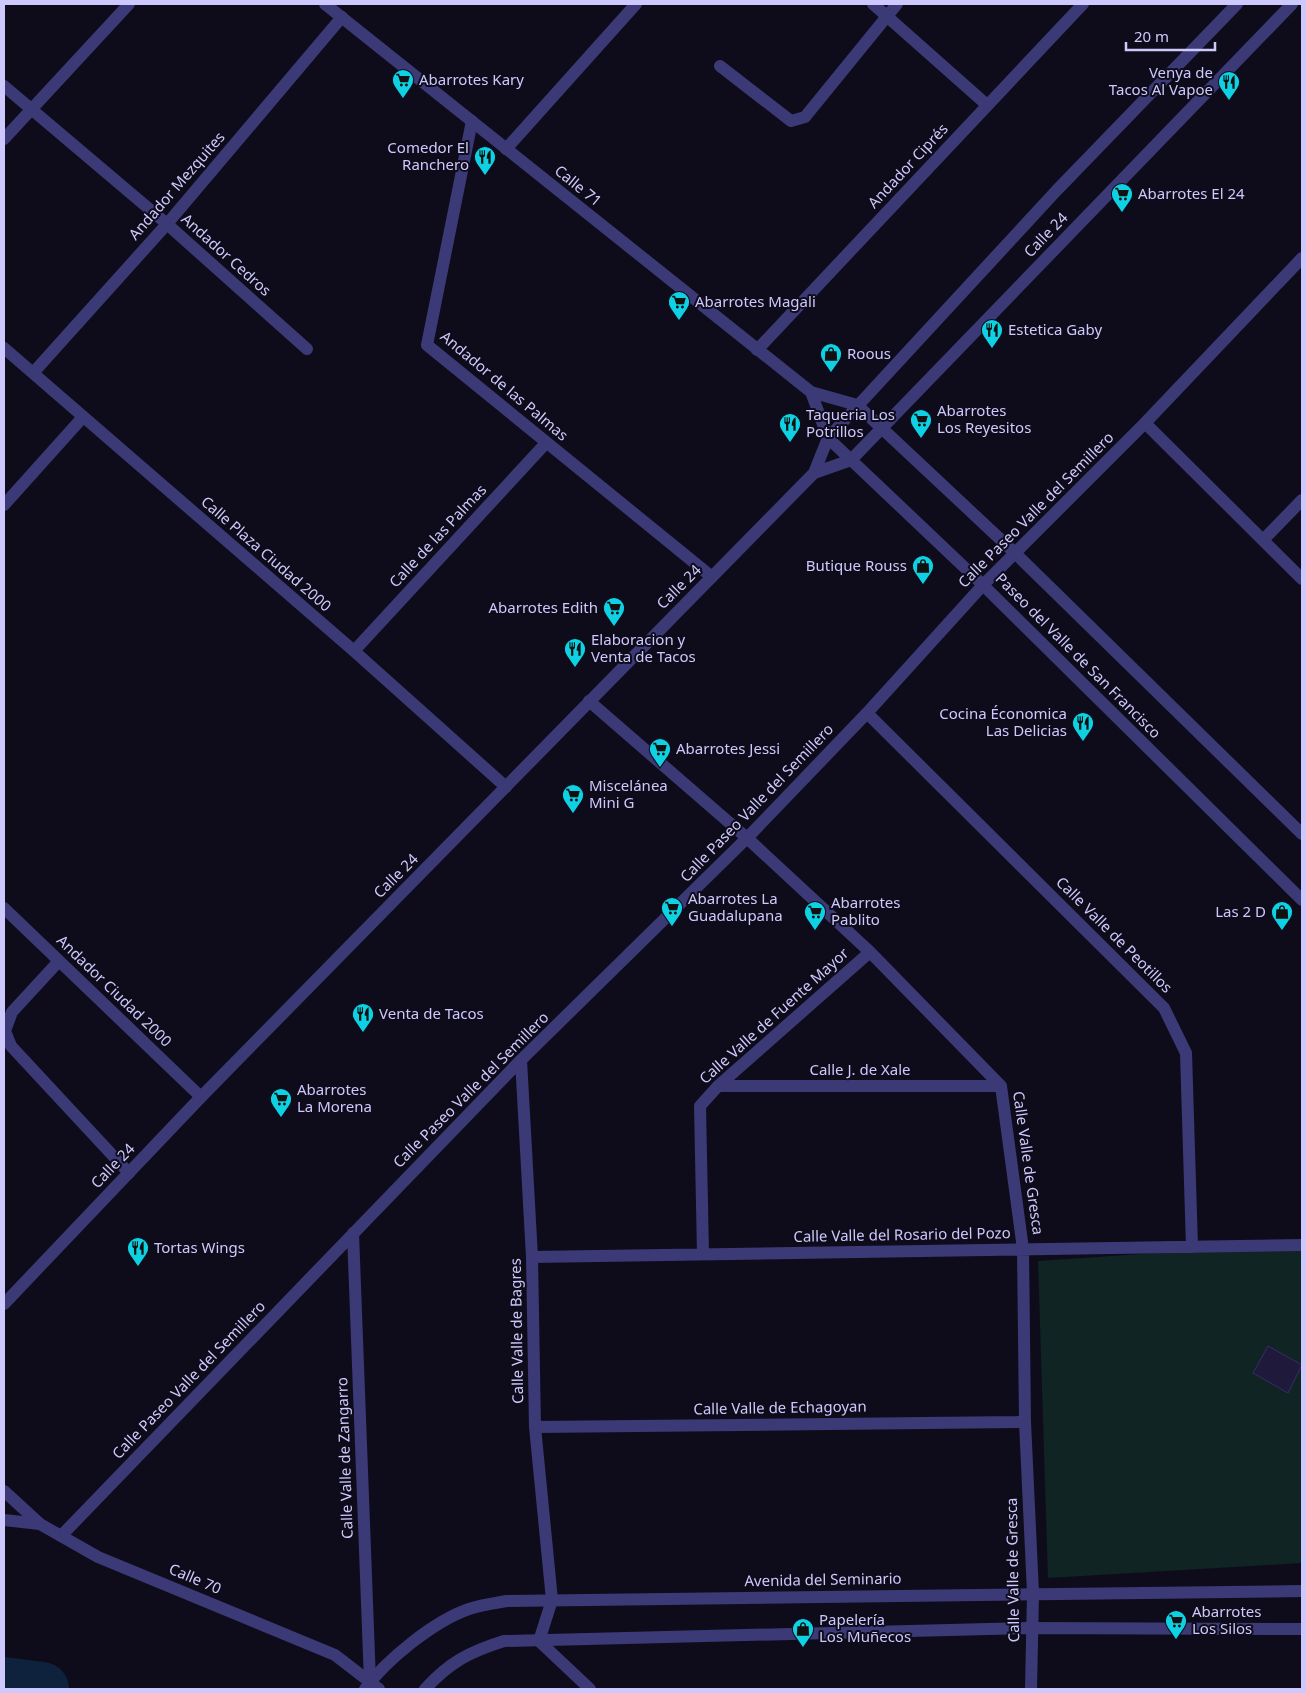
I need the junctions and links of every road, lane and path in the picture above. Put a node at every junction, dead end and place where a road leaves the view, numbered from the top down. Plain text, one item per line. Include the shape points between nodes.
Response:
1 (129, 4) edge
2 (325, 4) edge
3 (636, 4) edge
4 (873, 4) edge
5 (897, 4) edge
6 (1083, 4) edge
7 (1234, 4) edge
8 (1292, 4) edge
9 (342, 17) junction
10 (886, 17) junction
11 (720, 66) dead end
12 (4, 86) edge
13 (987, 105) junction
14 (30, 111) junction
15 (472, 121) junction
16 (4, 139) edge
17 (506, 149) junction
18 (167, 224) junction
19 (1302, 258) edge
20 (4, 348) edge
21 (306, 349) dead end
22 (757, 350) junction
23 (33, 373) junction
24 (811, 392) junction
25 (857, 405) junction
26 (84, 417) junction
27 (1145, 423) junction
28 (881, 427) junction
29 (828, 438) junction
30 (546, 443) junction
31 (851, 460) junction
32 (814, 473) junction
33 (1302, 500) edge
34 (4, 505) edge
35 (1263, 540) junction
36 (1015, 553) junction
37 (712, 577) junction
38 (1302, 579) edge
39 (983, 585) junction
40 (354, 651) junction
41 (589, 701) junction
42 (867, 713) junction
43 (506, 787) junction
44 (1302, 834) edge
45 (748, 838) junction
46 (1302, 900) edge
47 (4, 908) edge
48 (870, 952) junction
49 (59, 961) junction
50 (522, 1060) junction
51 (718, 1086) junction
52 (1001, 1086) junction
53 (201, 1097) junction
54 (129, 1173) junction
55 (353, 1233) junction
56 (1302, 1245) edge
57 (1192, 1247) junction
58 (1023, 1249) junction
59 (702, 1254) junction
60 (532, 1257) junction
61 (4, 1304) edge
62 (1025, 1422) junction
63 (535, 1427) junction
64 (4, 1491) edge
65 (4, 1520) edge
66 (40, 1524) junction
67 (61, 1536) junction
68 (1302, 1591) edge
69 (1033, 1593) junction
70 (552, 1600) junction
71 (1031, 1628) junction
72 (1302, 1629) edge
73 (539, 1640) junction
74 (371, 1687) edge
75 (425, 1689) edge
76 (590, 1689) edge
77 (1031, 1689) edge

1 - 14 street
2 - 9 street, Calle 71
3 - 17 street
4 - 10 street
5 - 10 street
6 - 13 street, Andador Ciprés
7 - 25 street, Calle 24
8 - 28 street, Calle 24
9 - 15 street, Calle 71
9 - 18 street, Andador Mezquites
10 - 11 street via 805,117 791,121
10 - 13 street
12 - 14 street, Andador Cedros
13 - 22 street, Andador Ciprés
14 - 16 street
14 - 18 street, Andador Cedros
15 - 17 street, Calle 71
15 - 30 street, Andador de las Palmas via 427,345
17 - 22 street, Calle 71
18 - 21 street, Andador Cedros
18 - 23 street, Andador Mezquites
19 - 27 street, Calle Paseo Valle del Semillero
20 - 23 street, Calle Plaza Ciudad 2000
22 - 24 street, Calle 71
23 - 26 street, Calle Plaza Ciudad 2000
24 - 25 street, Calle 71
24 - 29 street
25 - 28 street, Paseo del Valle de San Francisco
25 - 29 street, Calle 24
26 - 34 street
26 - 40 street, Calle Plaza Ciudad 2000
27 - 35 street
27 - 36 street, Calle Paseo Valle del Semillero
28 - 31 street, Calle 24
28 - 36 street, Paseo del Valle de San Francisco
29 - 31 street, Paseo del Valle de San Francisco
29 - 32 street, Calle 24
30 - 37 street, Andador de las Palmas
30 - 40 street, Calle de las Palmas
31 - 32 street, Calle 24
31 - 39 street, Paseo del Valle de San Francisco
32 - 37 street, Calle 24
33 - 35 street
35 - 38 street
36 - 39 street, Calle Paseo Valle del Semillero
36 - 44 street, Paseo del Valle de San Francisco
37 - 41 street, Calle 24
39 - 42 street, Calle Paseo Valle del Semillero
39 - 46 street, Paseo del Valle de San Francisco
40 - 43 street, Calle Plaza Ciudad 2000
41 - 43 street, Calle 24
41 - 45 street, Calle Valle de Gresca
42 - 45 street, Calle Paseo Valle del Semillero
42 - 57 street, Calle Valle de Peotillos via 1164,1008 1186,1053
43 - 53 street, Calle 24
45 - 48 street, Calle Valle de Gresca
45 - 50 street, Calle Paseo Valle del Semillero
47 - 49 street, Andador Ciudad 2000
48 - 51 street, Calle Valle de Fuente Mayor
48 - 52 street, Calle Valle de Gresca
49 - 53 street, Andador Ciudad 2000
49 - 54 street via 12,1012 5,1030 11,1046
50 - 55 street, Calle Paseo Valle del Semillero
50 - 60 street, Calle Valle de Bagres
51 - 52 street, Calle J. de Xale
51 - 59 street, Calle Valle de Fuente Mayor via 700,1106
52 - 58 street, Calle Valle de Gresca
53 - 54 street, Calle 24
54 - 61 street, Calle 24
55 - 67 street, Calle Paseo Valle del Semillero
55 - 74 street, Calle Valle de Zangarro
56 - 57 street, Calle Valle del Rosario del Pozo
57 - 58 street, Calle Valle del Rosario del Pozo
58 - 59 street, Calle Valle del Rosario del Pozo
58 - 62 street, Calle Valle de Gresca
59 - 60 street, Calle Valle del Rosario del Pozo
60 - 63 street, Calle Valle de Bagres
62 - 63 street, Calle Valle de Echagoyan
62 - 69 street, Calle Valle de Gresca
63 - 70 street, Calle Valle de Bagres
64 - 66 street, Calle 70
65 - 66 street
66 - 67 street, Calle 70
67 - 74 street, Calle 70 via 98,1557 335,1655
68 - 69 street, Avenida del Seminario
69 - 70 street, Avenida del Seminario
69 - 71 street, Calle Valle de Gresca
70 - 73 street
70 - 74 street, Avenida del Seminario via 507,1601 468,1609 419,1637
71 - 72 street
71 - 73 street
71 - 77 street, Calle Valle de Gresca
73 - 75 street via 504,1640 472,1650
73 - 76 street

